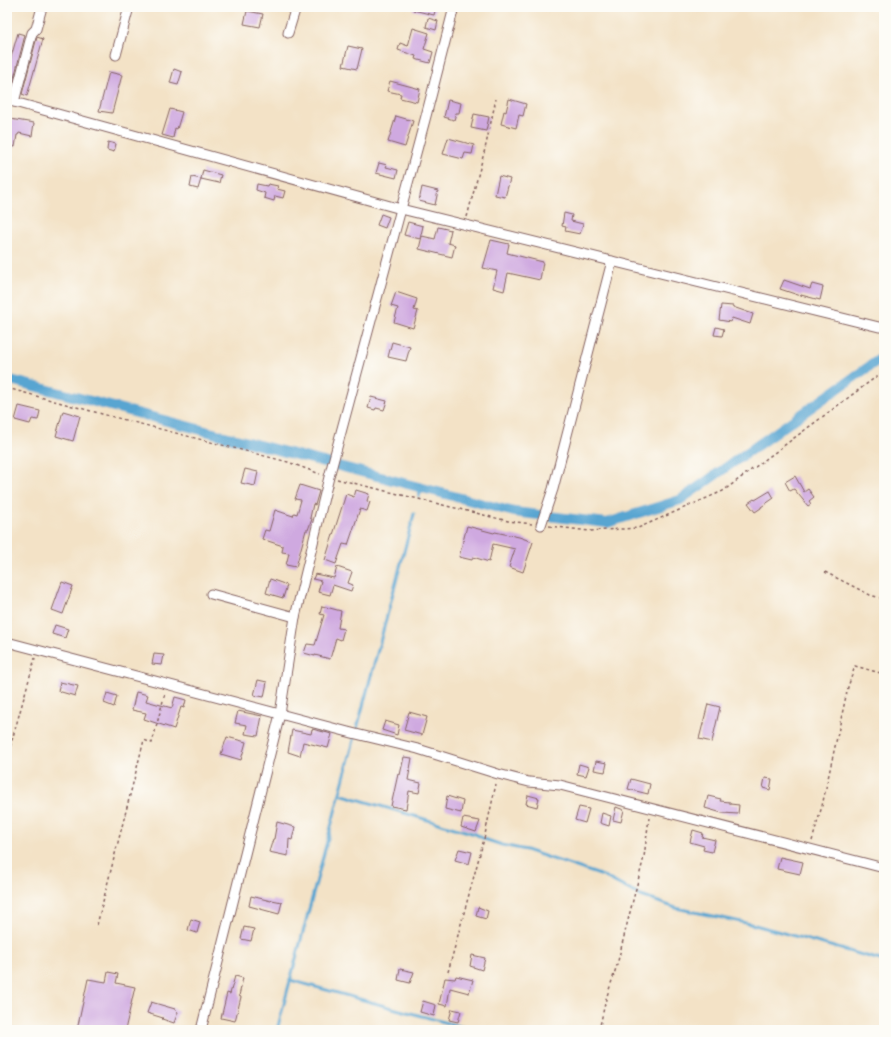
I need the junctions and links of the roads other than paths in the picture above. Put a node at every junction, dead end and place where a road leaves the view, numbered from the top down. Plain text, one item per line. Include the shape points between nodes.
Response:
1 (42, 7) edge
2 (129, 7) edge
3 (296, 7) edge
4 (454, 7) edge
5 (288, 34) dead end
6 (116, 55) dead end
7 (10, 101) edge
8 (401, 209) junction
9 (612, 261) junction
10 (884, 327) edge
11 (541, 525) road end
12 (211, 594) dead end
13 (295, 617) junction
14 (7, 642) edge
15 (280, 714) junction
16 (884, 868) edge
17 (201, 1030) edge

1 - 7 street
2 - 6 street
3 - 5 street
4 - 8 street
7 - 8 street
8 - 9 street
8 - 13 street via 329,477
9 - 10 street
9 - 11 street via 553,489
12 - 13 street
13 - 15 street
14 - 15 street
15 - 16 street via 418,749 529,782 560,785
15 - 17 street

